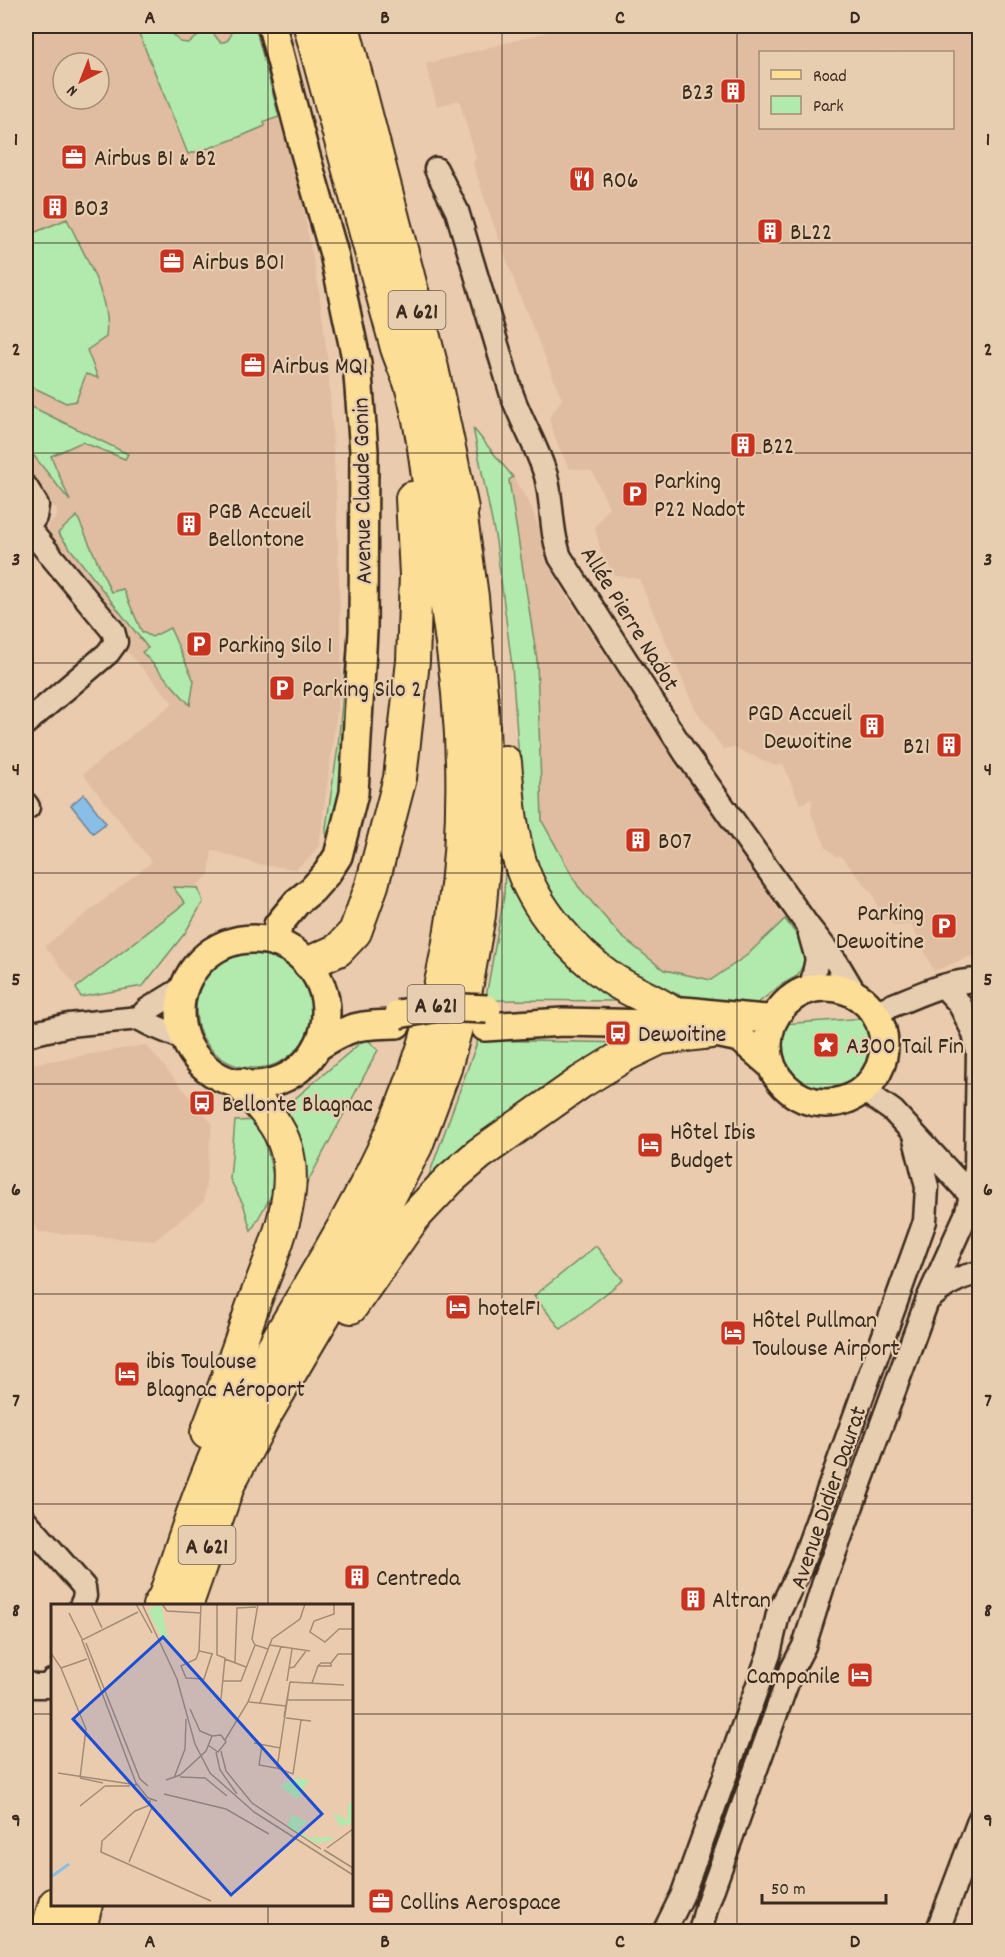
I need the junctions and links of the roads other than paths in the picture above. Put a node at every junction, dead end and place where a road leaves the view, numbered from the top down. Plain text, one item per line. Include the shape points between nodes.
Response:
1 (272, 26) edge
2 (310, 26) edge
3 (343, 26) edge
4 (436, 169) dead end
5 (397, 348) junction
6 (26, 487) edge
7 (457, 489) junction
8 (27, 529) edge
9 (26, 723) edge
10 (808, 926) junction
11 (276, 942) junction
12 (309, 963) junction
13 (980, 980) edge
14 (183, 987) junction
15 (944, 987) junction
16 (811, 988) junction
17 (324, 995) junction
18 (865, 1004) junction
19 (668, 1010) junction
20 (139, 1017) junction
21 (486, 1018) junction
22 (773, 1018) junction
23 (398, 1019) junction
24 (977, 1030) edge
25 (711, 1032) junction
26 (26, 1035) edge
27 (185, 1040) junction
28 (317, 1047) junction
29 (770, 1064) junction
30 (242, 1084) junction
31 (863, 1090) junction
32 (914, 1135) junction
33 (978, 1172) edge
34 (975, 1201) edge
35 (980, 1273) edge
36 (927, 1300) junction
37 (312, 1334) junction
38 (26, 1521) edge
39 (82, 1604) edge
40 (146, 1604) edge
41 (160, 1604) edge
42 (187, 1604) edge
43 (51, 1682) edge
44 (26, 1683) edge
45 (980, 1818) edge
46 (55, 1906) edge
47 (86, 1906) edge
48 (47, 1932) edge
49 (79, 1932) edge
50 (664, 1932) edge
51 (700, 1932) edge
52 (937, 1932) edge

1 - 11 main road, Avenue Claude Gonin via 334,254 357,363 364,462 363,631 354,793 338,856 278,925
2 - 5 highway, A 621
3 - 7 highway, A 621 via 432,368
4 - 10 street, Allée Pierre Nadot via 457,212 512,395 539,456 560,557 686,754
5 - 12 highway via 395,381 408,462 416,575 413,661 400,778 372,885 355,932 338,950
5 - 41 highway, A 621 via 411,385 428,471 458,694 462,820 448,951 419,1065 392,1131 361,1197 236,1414 199,1498
6 - 8 street via 37,506
7 - 19 highway via 483,606 501,718 510,822 520,864 539,902 585,959
7 - 37 highway, A 621 via 482,704 488,824 479,915 457,1026 416,1146
8 - 9 street via 113,631 116,642
10 - 16 street, Allée Pierre Nadot via 817,959
10 - 18 street, Allée Pierre Nadot
11 - 12 main road
11 - 14 main road via 234,940 212,950 195,966
12 - 17 main road
13 - 15 street
14 - 20 street
14 - 27 main road via 180,1023
15 - 18 street
15 - 24 street
16 - 18 main road via 843,989
16 - 22 main road via 789,999
17 - 23 main road via 354,1012
17 - 28 main road via 326,1015
18 - 31 main road via 882,1028 884,1045 875,1077
19 - 21 main road
19 - 22 main road
20 - 26 street via 69,1025
20 - 27 street via 148,1025 170,1030
21 - 23 main road, bridge via 438,1007
21 - 25 main road via 655,1024
22 - 29 main road via 768,1037
23 - 28 main road via 348,1028
24 - 33 street
25 - 29 main road via 740,1038
25 - 37 highway via 660,1038 625,1054 479,1154 414,1216 340,1323
27 - 30 main road via 197,1059 214,1074
28 - 30 main road via 310,1059 291,1075 268,1084
29 - 31 main road via 792,1092 817,1103 841,1101
30 - 40 highway via 270,1116 287,1149 287,1202
31 - 32 street, Avenue Didier Daurat via 893,1111
32 - 34 street, Avenue Didier Daurat
32 - 50 street, Avenue Didier Daurat via 927,1187 925,1221 800,1569 778,1614 769,1654 682,1896
33 - 34 street
34 - 36 street, Avenue Didier Daurat
35 - 36 street via 942,1287
36 - 51 street, Avenue Didier Daurat
37 - 42 highway, A 621 via 228,1483
38 - 39 street via 84,1587
43 - 44 street via 48,1686
45 - 52 street
46 - 48 highway
47 - 49 highway

